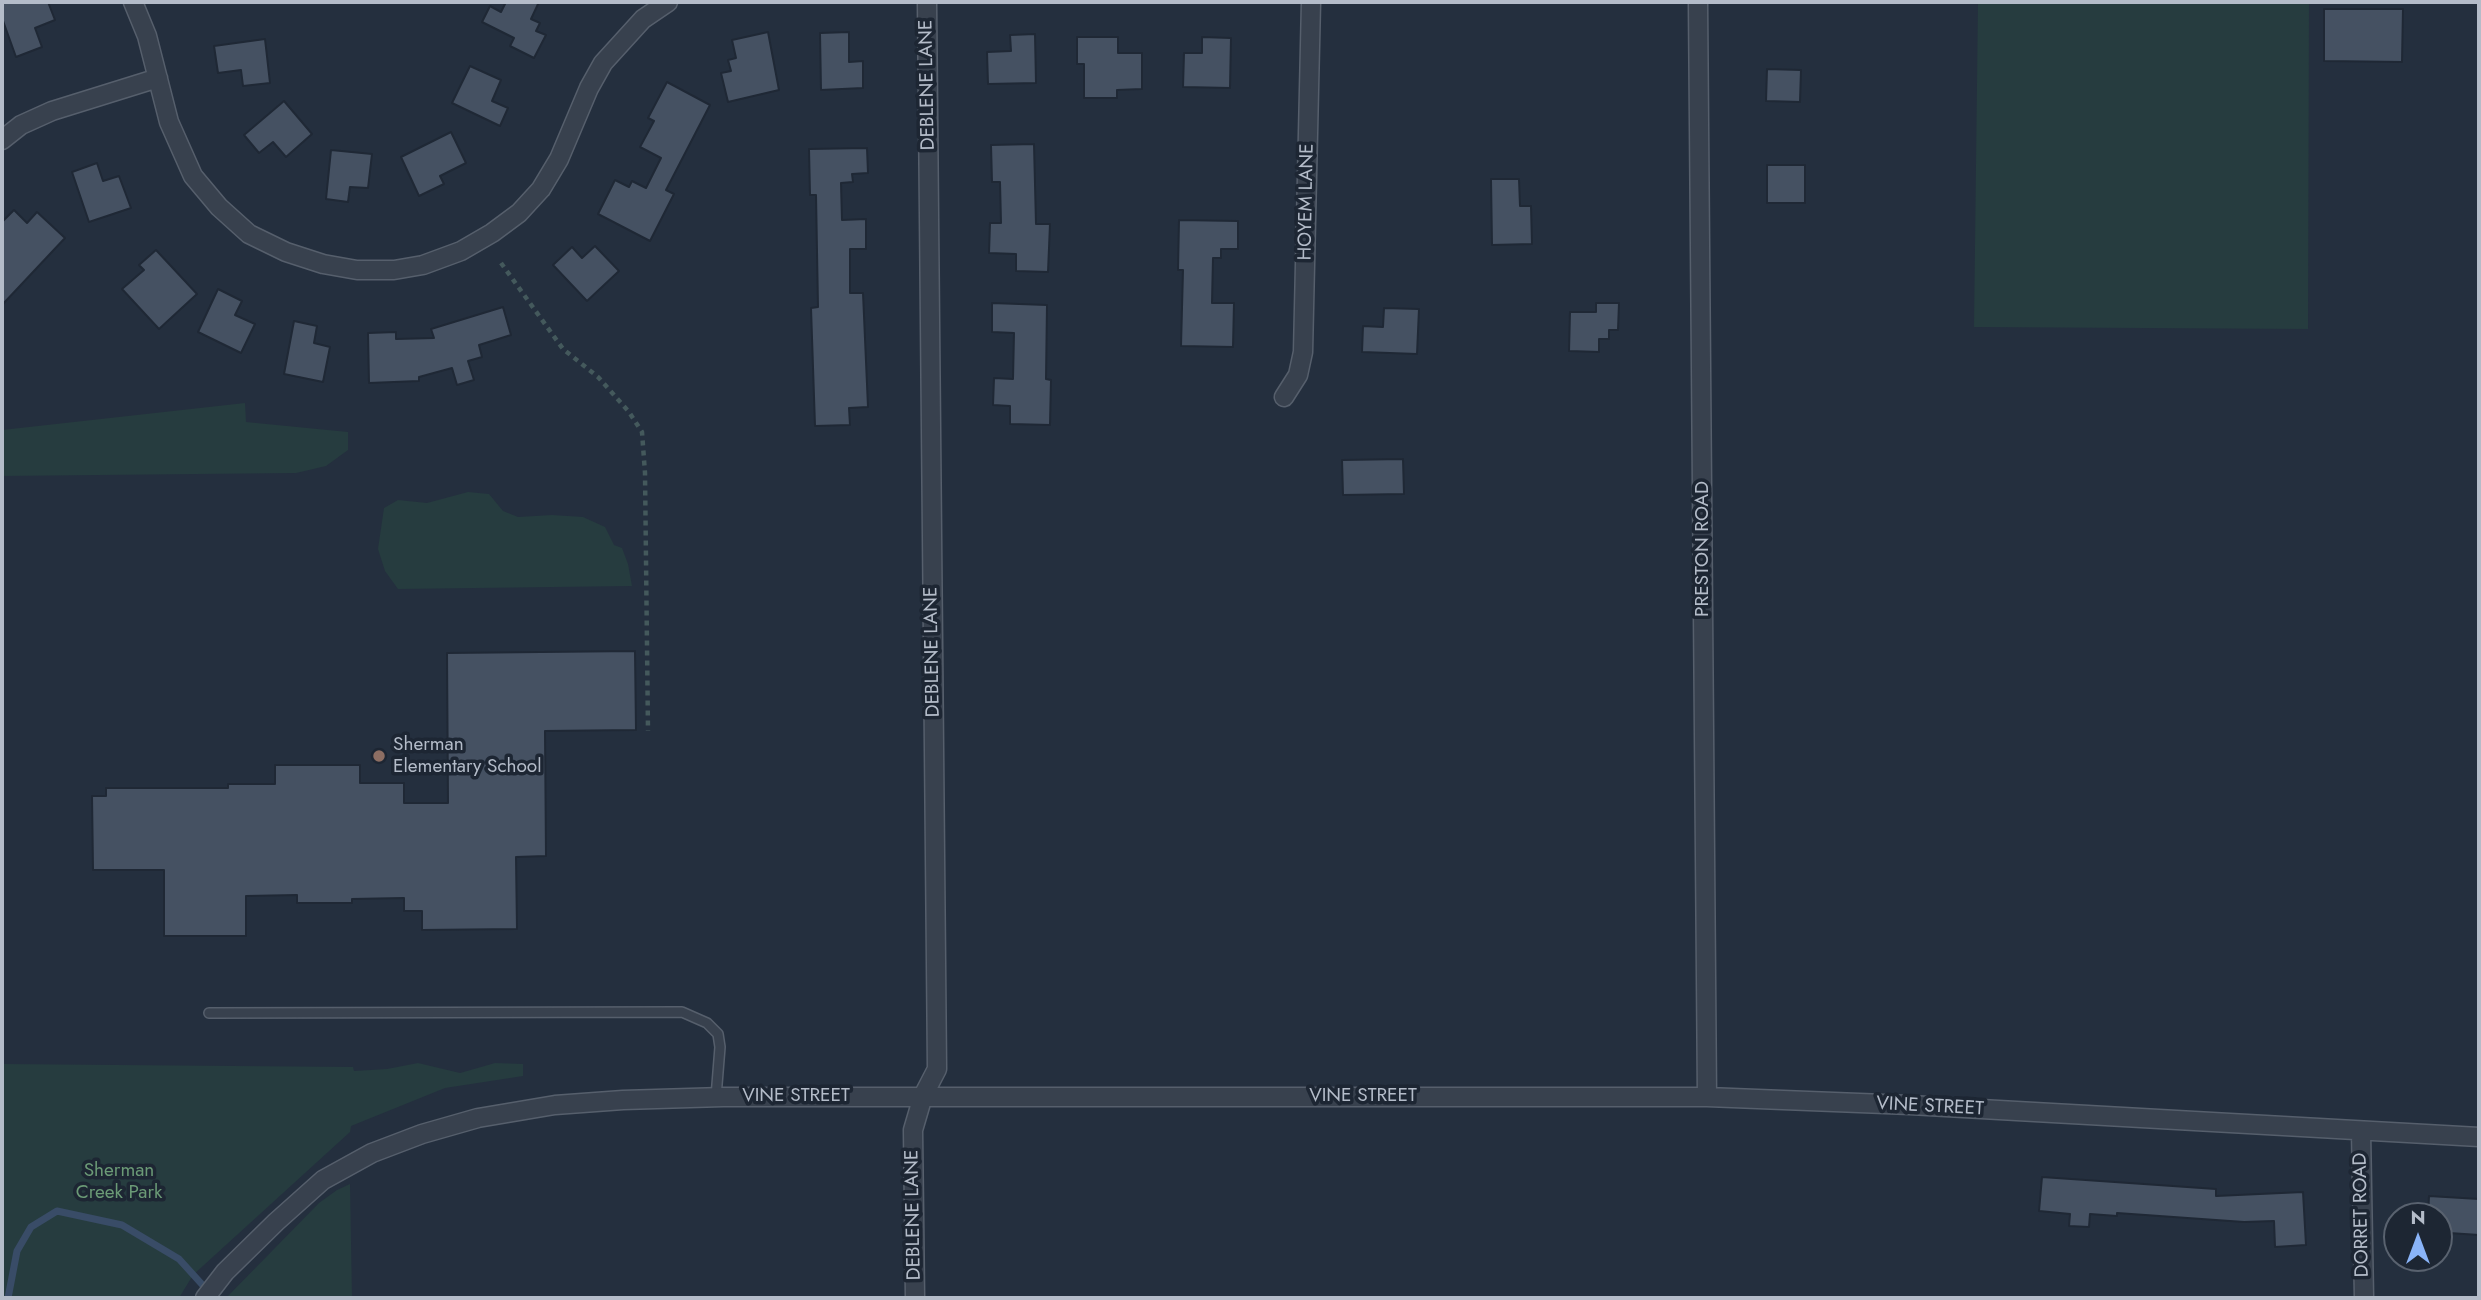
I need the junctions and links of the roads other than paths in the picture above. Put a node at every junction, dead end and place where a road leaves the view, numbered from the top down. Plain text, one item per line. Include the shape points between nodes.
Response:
1 (133, 2) edge
2 (668, 2) edge
3 (927, 2) edge
4 (1311, 2) edge
5 (1698, 2) edge
6 (158, 78) junction
7 (2, 140) edge
8 (1284, 397) dead end
9 (209, 1013) dead end
10 (923, 1096) junction
11 (716, 1097) junction
12 (1707, 1097) junction
13 (2361, 1131) junction
14 (2479, 1137) edge
15 (205, 1298) edge
16 (915, 1298) edge
17 (2364, 1298) edge

1 - 6 street
2 - 6 street via 643,19 603,63 559,159 519,213 461,251 394,270 323,264 249,234 193,176 169,122
3 - 10 street, DEBLENE LANE via 937,1069
4 - 8 street, HOYEM LANE via 1303,352 1298,375
5 - 12 street, PRESTON ROAD
6 - 7 street via 52,111
9 - 11 lane via 682,1012 707,1023 718,1034
10 - 11 street, VINE STREET
10 - 12 street, VINE STREET
10 - 16 street, DEBLENE LANE via 913,1130
11 - 15 street, VINE STREET via 555,1105 467,1121 372,1153 323,1180 276,1222
12 - 13 street, VINE STREET
13 - 14 street, VINE STREET
13 - 17 street, DORRET ROAD

